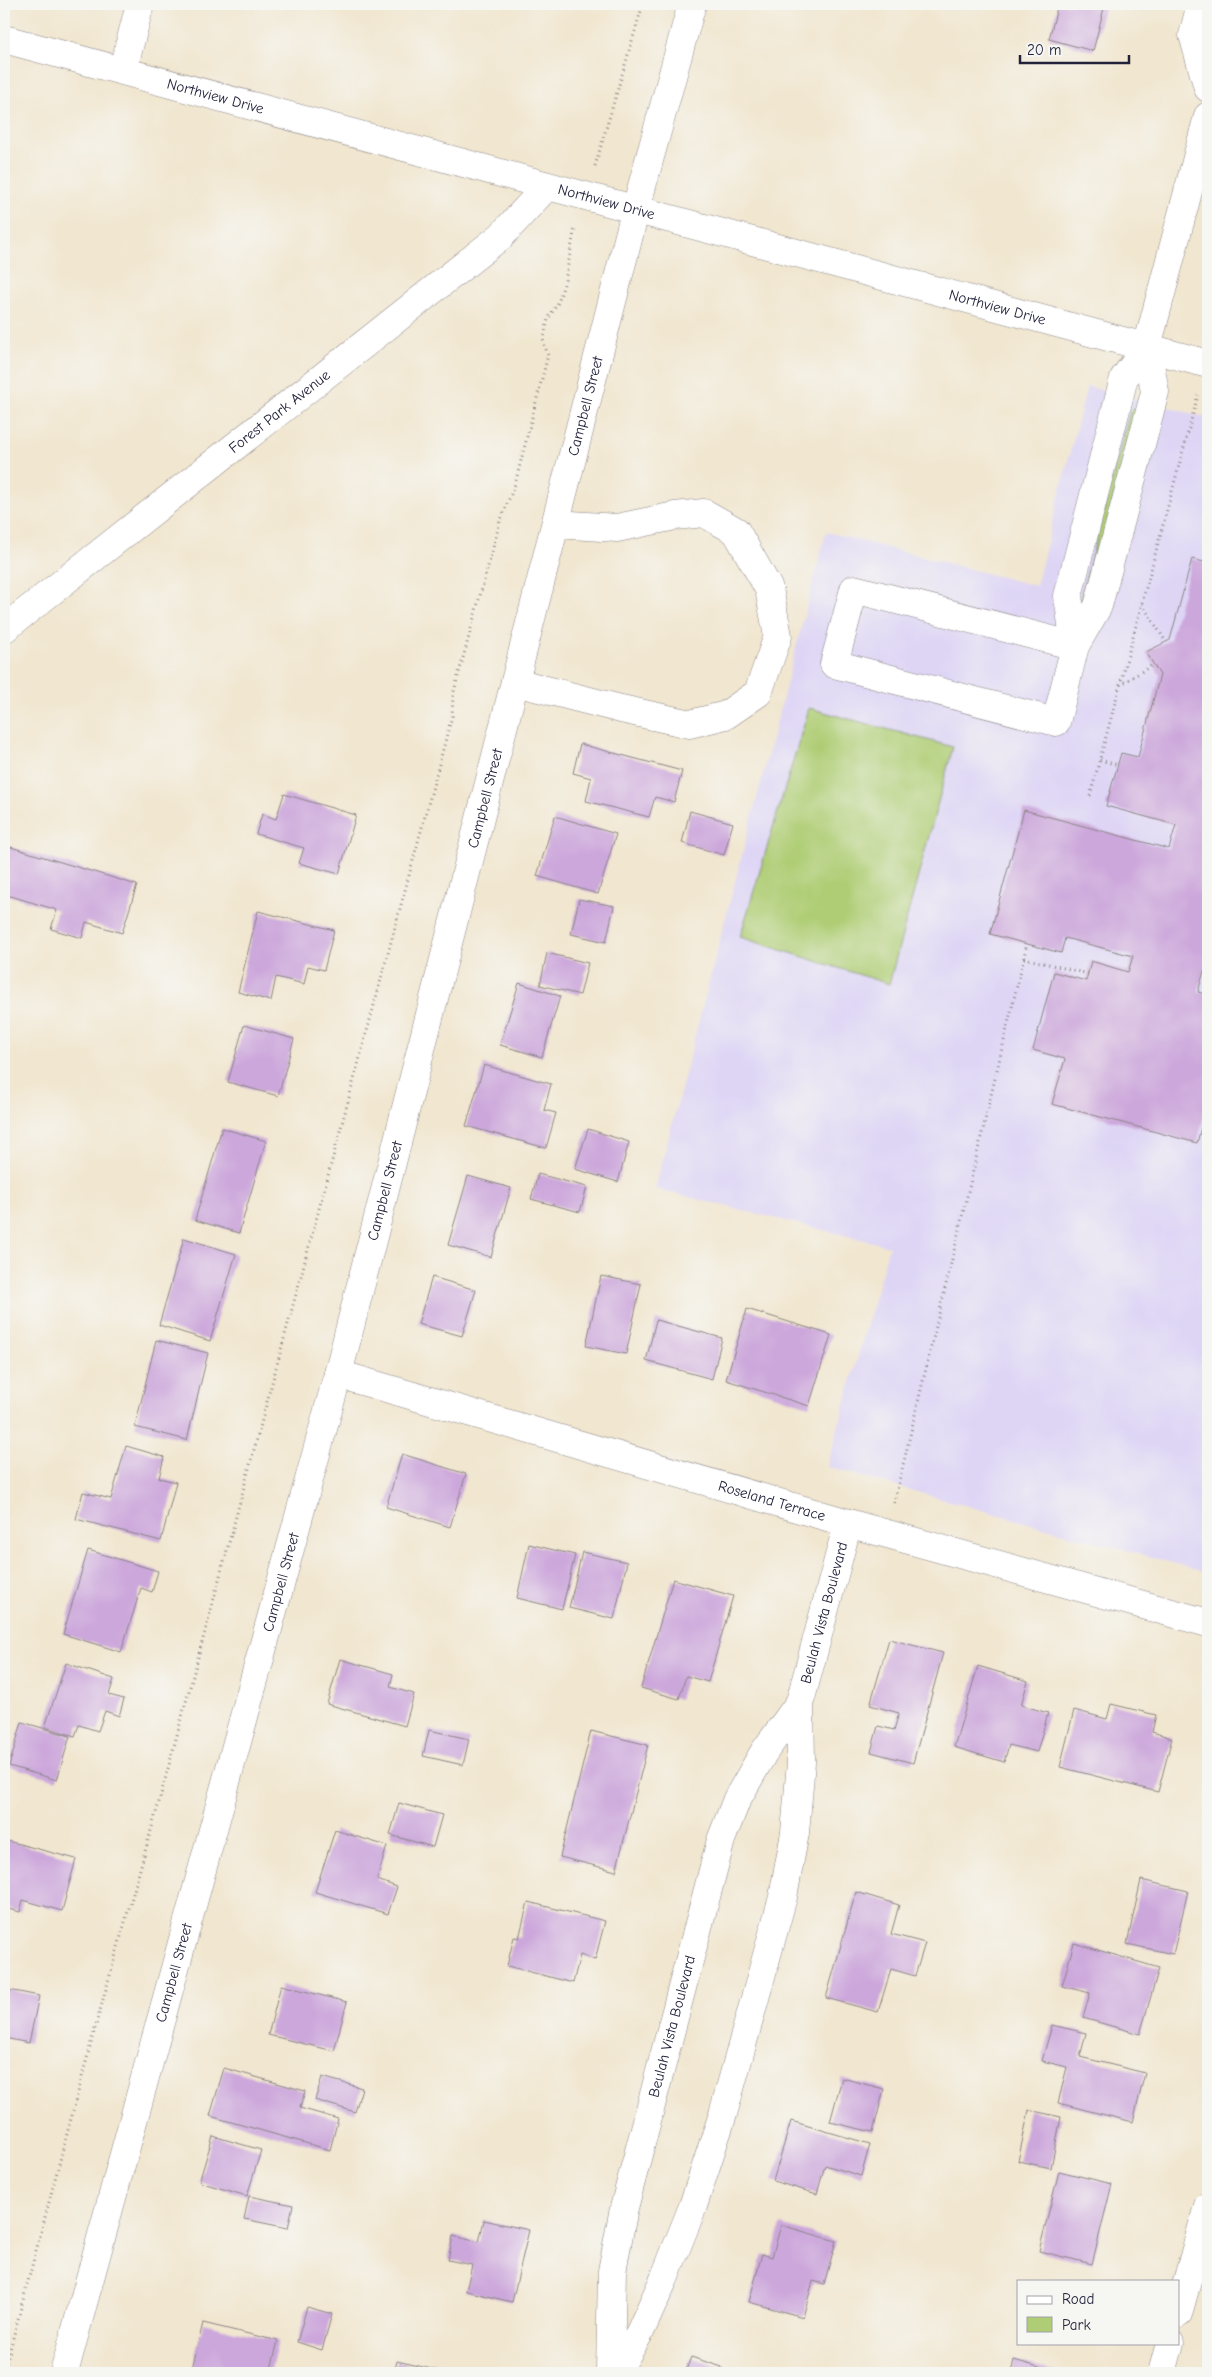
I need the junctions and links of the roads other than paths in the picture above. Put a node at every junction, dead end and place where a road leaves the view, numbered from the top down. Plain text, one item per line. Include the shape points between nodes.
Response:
1 (140, 4) edge
2 (692, 4) edge
3 (1201, 4) edge
4 (4, 39) edge
5 (123, 70) junction
6 (1208, 88) edge
7 (1208, 116) edge
8 (547, 186) junction
9 (636, 208) junction
10 (1147, 347) junction
11 (1207, 364) edge
12 (556, 524) junction
13 (4, 629) edge
14 (1075, 646) junction
15 (515, 682) junction
16 (338, 1374) junction
17 (848, 1523) junction
18 (1208, 1623) edge
19 (800, 1702) junction
20 (1208, 2206) edge
21 (1180, 2307) edge
22 (1170, 2344) edge
23 (64, 2373) edge
24 (610, 2373) edge
25 (616, 2373) edge
26 (1162, 2373) edge

1 - 5 street
2 - 9 street, Campbell Street
3 - 6 street via 1193,35
4 - 5 street, Northview Drive
5 - 8 street, Northview Drive
7 - 10 street
8 - 9 street, Northview Drive
8 - 13 street, Forest Park Avenue via 501,236
9 - 10 street, Northview Drive
9 - 12 street, Campbell Street
10 - 11 street, Northview Drive
10 - 14 street via 1155,392 1098,606
12 - 15 street, Campbell Street
12 - 15 street via 617,528 704,513 736,531 769,589 778,636 758,693 726,715 690,724
14 - 14 street via 1056,722 834,664 854,589
15 - 16 street, Campbell Street
16 - 17 street, Roseland Terrace
16 - 23 street, Campbell Street
17 - 18 street, Roseland Terrace
17 - 19 street, Beulah Vista Boulevard
19 - 24 street, Beulah Vista Boulevard via 764,1752 737,1799 721,1840 624,2208 612,2271
19 - 25 street, Beulah Vista Boulevard via 801,1762 795,1833 783,1897 723,2114 693,2206 640,2332
20 - 21 street
22 - 26 street

